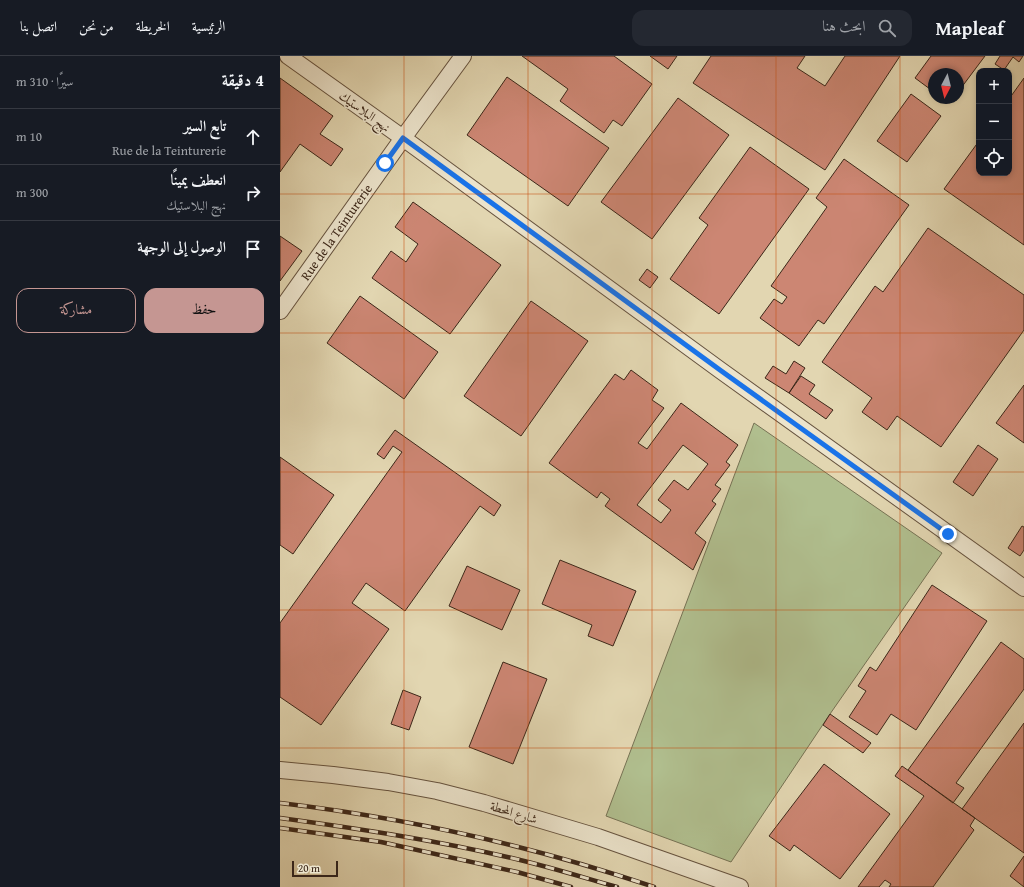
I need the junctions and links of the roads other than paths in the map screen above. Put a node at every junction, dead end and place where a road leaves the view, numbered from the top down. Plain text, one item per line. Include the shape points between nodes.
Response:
1 (288, 56) edge
2 (464, 56) edge
3 (403, 138) junction
4 (280, 311) edge
5 (1024, 588) edge
6 (280, 770) edge
7 (740, 887) edge

1 - 3 street, نهج البلاستيك
2 - 3 street, Rue de la Teinturerie
3 - 4 street, Rue de la Teinturerie
3 - 5 street, نهج البلاستيك
6 - 7 street, شارع المحطة via 388,782 437,791 598,837

